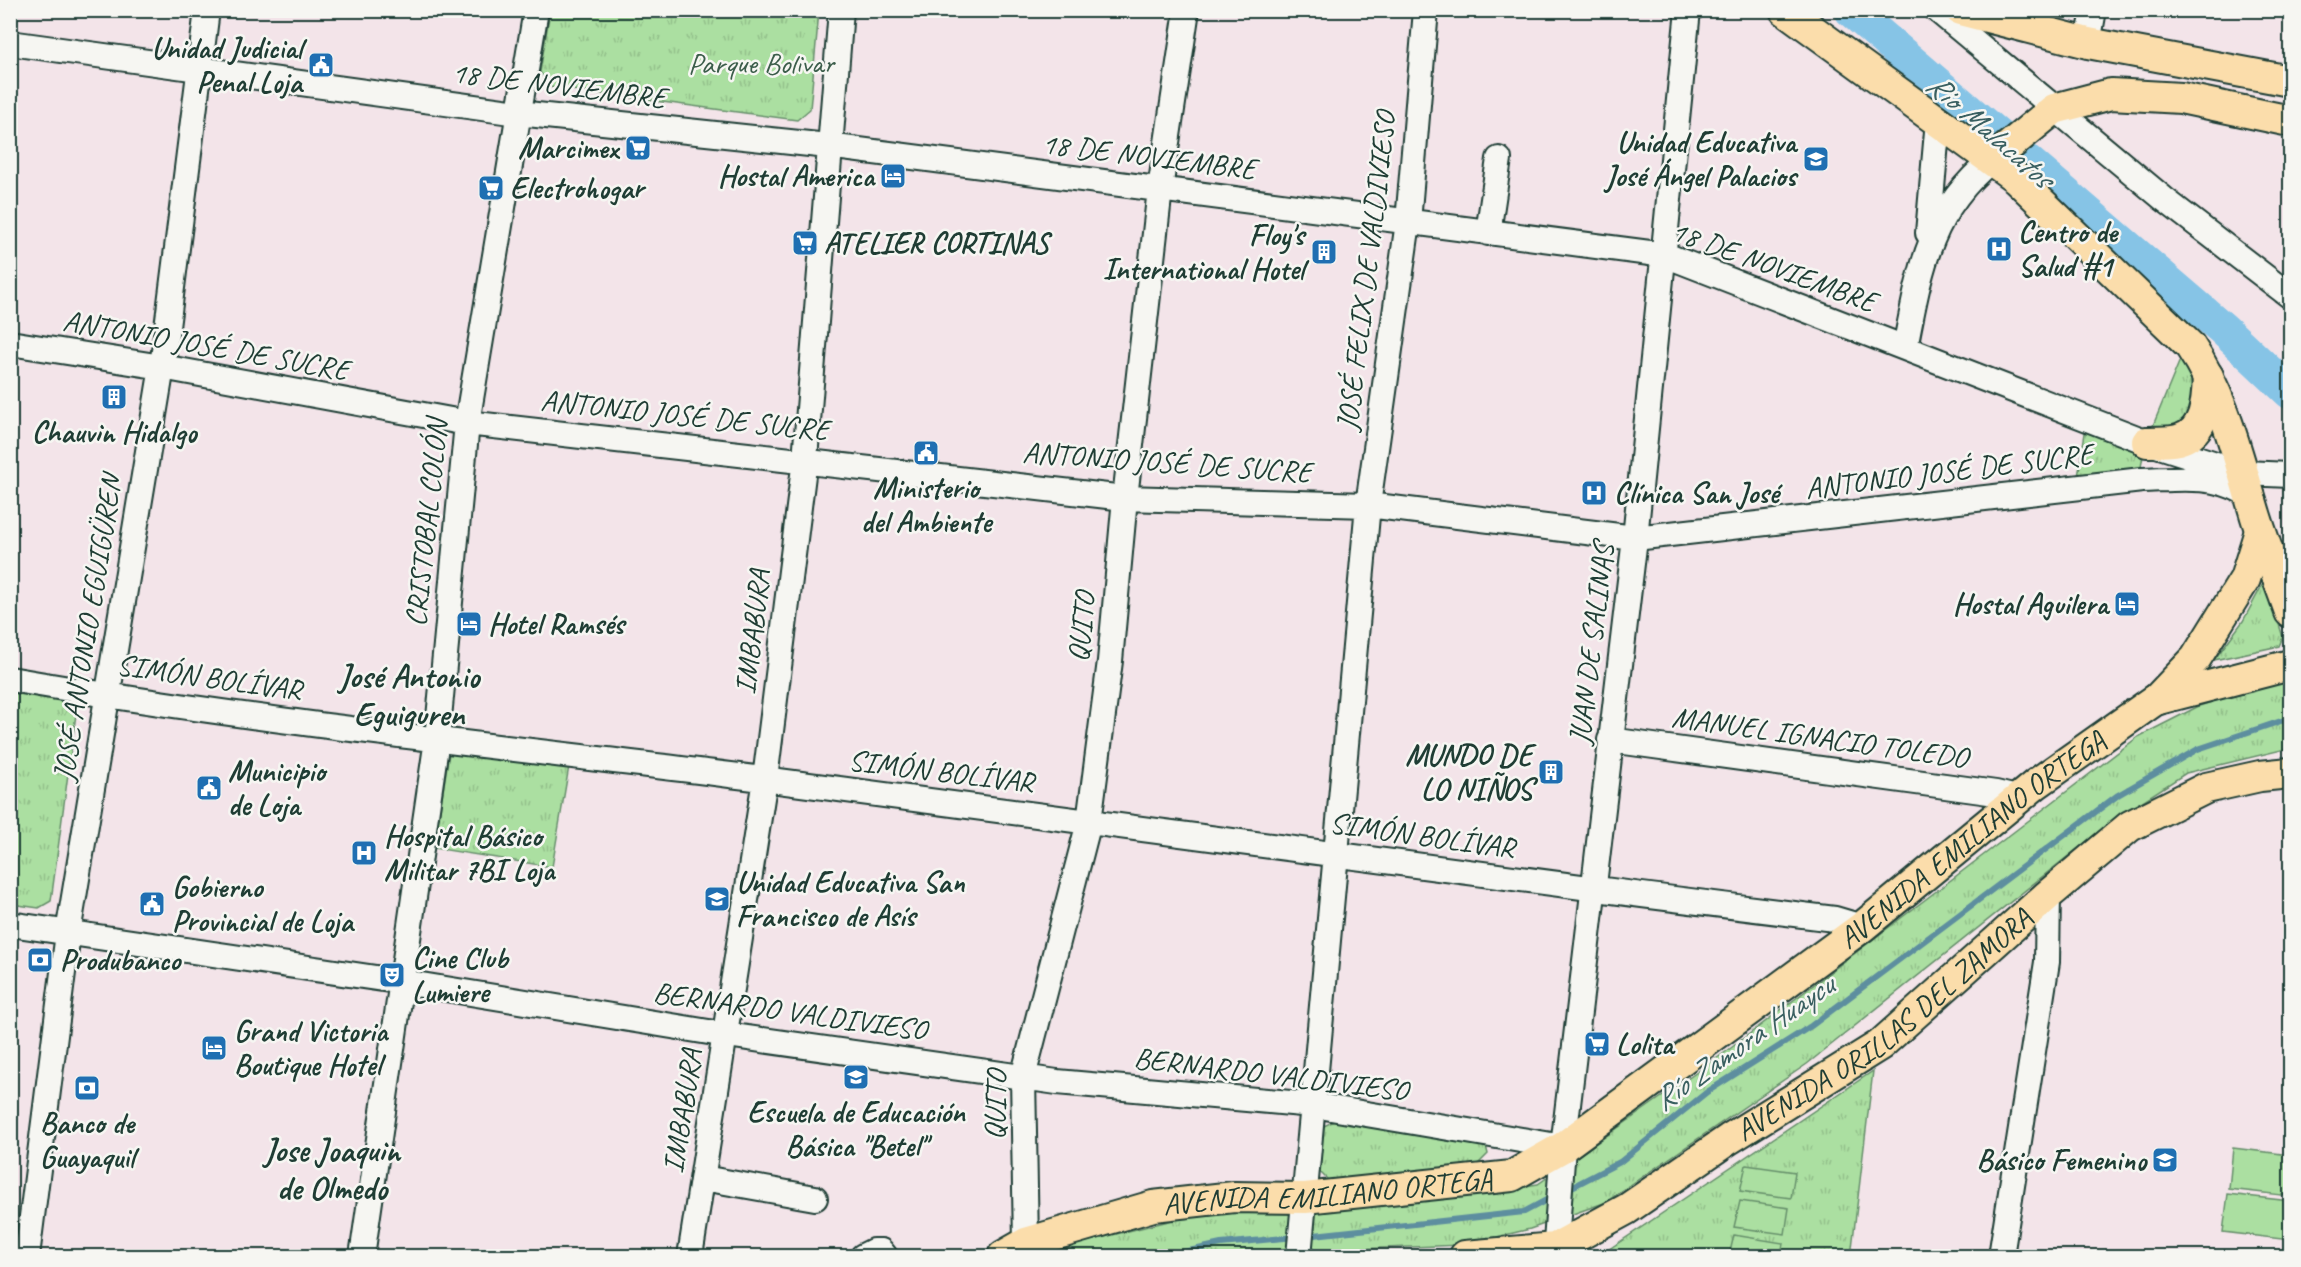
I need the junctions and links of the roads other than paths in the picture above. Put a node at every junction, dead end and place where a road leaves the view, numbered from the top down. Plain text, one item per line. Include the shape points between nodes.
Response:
1 (207, 10) edge
2 (536, 10) edge
3 (841, 10) edge
4 (1187, 10) edge
5 (1426, 10) edge
6 (1688, 10) edge
7 (1785, 10) edge
8 (1937, 10) edge
9 (1960, 10) edge
10 (2094, 10) edge
11 (10, 42) edge
12 (2088, 43) junction
13 (200, 70) junction
14 (2290, 81) edge
15 (2054, 109) junction
16 (518, 113) junction
17 (1938, 120) junction
18 (2290, 121) edge
19 (828, 146) junction
20 (1499, 159) dead end
21 (1992, 160) junction
22 (1160, 189) junction
23 (1408, 222) junction
24 (1488, 233) junction
25 (1665, 255) junction
26 (1926, 257) junction
27 (2290, 297) edge
28 (10, 343) edge
29 (1905, 348) junction
30 (162, 367) junction
31 (2208, 373) junction
32 (466, 423) junction
33 (2144, 441) junction
34 (805, 459) junction
35 (2290, 475) edge
36 (2142, 480) junction
37 (2247, 484) junction
38 (1125, 498) junction
39 (1368, 506) junction
40 (2260, 531) junction
41 (1635, 538) junction
42 (2290, 612) edge
43 (2290, 664) edge
44 (10, 679) edge
45 (107, 696) junction
46 (2155, 700) junction
47 (436, 739) junction
48 (1610, 740) junction
49 (2290, 773) edge
50 (765, 780) junction
51 (2020, 799) junction
52 (1089, 822) junction
53 (1336, 856) junction
54 (1595, 890) junction
55 (2048, 895) junction
56 (10, 924) edge
57 (1862, 927) junction
58 (69, 933) junction
59 (403, 982) junction
60 (727, 1035) junction
61 (1023, 1077) junction
62 (1313, 1105) junction
63 (1563, 1147) junction
64 (703, 1178) junction
65 (814, 1198) dead end
66 (1305, 1198) junction
67 (1014, 1250) edge
68 (1555, 1252) edge
69 (27, 1257) edge
70 (362, 1257) edge
71 (690, 1257) edge
72 (863, 1257) edge
73 (885, 1257) edge
74 (1299, 1257) edge
75 (1465, 1257) edge
76 (2001, 1257) edge

1 - 13 street, JOSÉ ANTONIO EGUIGÜREN
2 - 16 street, CRISTOBAL COLÓN
3 - 19 street, IMBABURA
4 - 22 street, QUITO
5 - 23 street, JOSÉ FELIX DE VALDIVIESO
6 - 25 street, JUAN DE SALINAS
7 - 17 main road
8 - 15 street
9 - 12 main road
10 - 12 street
11 - 13 street, 18 DE NOVIEMBRE
12 - 14 main road
13 - 16 street, 18 DE NOVIEMBRE
13 - 30 street, JOSÉ ANTONIO EGUIGÜREN
15 - 18 main road via 2111,94 2181,99
15 - 21 main road
15 - 27 street
16 - 19 street, 18 DE NOVIEMBRE
16 - 32 street, CRISTOBAL COLÓN
17 - 21 main road
17 - 26 street
19 - 22 street, 18 DE NOVIEMBRE
19 - 34 street, IMBABURA
20 - 24 street
21 - 26 street via 1951,202
21 - 31 main road via 2016,178 2190,346
22 - 23 street, 18 DE NOVIEMBRE
22 - 38 street, QUITO
23 - 24 street, 18 DE NOVIEMBRE
23 - 39 street, JOSÉ FELIX DE VALDIVIESO
24 - 25 street, 18 DE NOVIEMBRE
25 - 29 street, 18 DE NOVIEMBRE
25 - 41 street, JUAN DE SALINAS
26 - 29 street
28 - 30 street, ANTONIO JOSÉ DE SUCRE
29 - 33 street, 18 DE NOVIEMBRE
30 - 32 street, ANTONIO JOSÉ DE SUCRE
30 - 45 street, JOSÉ ANTONIO EGUIGÜREN
31 - 33 main road via 2204,414 2194,431 2181,440
31 - 37 main road
32 - 34 street, ANTONIO JOSÉ DE SUCRE
32 - 47 street, CRISTOBAL COLÓN
33 - 36 street via 2152,462
33 - 37 street, 18 DE NOVIEMBRE
34 - 38 street, ANTONIO JOSÉ DE SUCRE
34 - 50 street, IMBABURA
35 - 37 street
36 - 37 street, ANTONIO JOSÉ DE SUCRE via 2200,478
36 - 41 street, ANTONIO JOSÉ DE SUCRE
37 - 40 main road
38 - 39 street, ANTONIO JOSÉ DE SUCRE
38 - 52 street, QUITO via 1110,661
39 - 41 street, ANTONIO JOSÉ DE SUCRE
39 - 53 street, JOSÉ FELIX DE VALDIVIESO
40 - 42 main road
40 - 46 main road via 2245,579 2202,648
41 - 48 street, JUAN DE SALINAS
43 - 46 main road, AVENIDA EMILIANO ORTEGA
44 - 45 street, SIMÓN BOLÍVAR
45 - 47 street, SIMÓN BOLÍVAR
45 - 58 street, JOSÉ ANTONIO EGUIGÜREN
46 - 51 main road, AVENIDA EMILIANO ORTEGA
47 - 50 street, SIMÓN BOLÍVAR
47 - 59 street, CRISTOBAL COLÓN
48 - 51 street, MANUEL IGNACIO TOLEDO
48 - 54 street, JUAN DE SALINAS
49 - 55 main road, AVENIDA ORILLAS DEL ZAMORA via 2206,788 2166,806 2130,826
50 - 52 street, SIMÓN BOLÍVAR
50 - 60 street, IMBABURA
51 - 57 main road, AVENIDA EMILIANO ORTEGA
52 - 53 street, SIMÓN BOLÍVAR
52 - 61 street, QUITO
53 - 54 street, SIMÓN BOLÍVAR
53 - 62 street, JOSÉ FELIX DE VALDIVIESO
54 - 57 street, SIMÓN BOLÍVAR via 1835,919
54 - 63 street, JUAN DE SALINAS
55 - 68 main road, AVENIDA ORILLAS DEL ZAMORA via 1880,1045
55 - 76 street via 2047,962
56 - 58 street, BERNARDO VALDIVIESO
57 - 63 main road, AVENIDA EMILIANO ORTEGA
58 - 59 street, BERNARDO VALDIVIESO
58 - 69 street, JOSÉ ANTONIO EGUIGÜREN
59 - 60 street, BERNARDO VALDIVIESO
59 - 70 street, CRISTOBAL COLÓN
60 - 61 street, BERNARDO VALDIVIESO
60 - 64 street, IMBABURA
61 - 62 street, BERNARDO VALDIVIESO
61 - 67 street, QUITO
62 - 63 street, BERNARDO VALDIVIESO
62 - 66 street, JOSÉ FELIX DE VALDIVIESO
63 - 66 main road, AVENIDA EMILIANO ORTEGA via 1512,1176
63 - 68 street, JUAN DE SALINAS
64 - 65 street
64 - 71 street, IMBABURA
66 - 67 main road, AVENIDA EMILIANO ORTEGA via 1234,1197 1154,1206
66 - 74 street, JOSÉ FELIX DE VALDIVIESO
68 - 75 main road, AVENIDA ORILLAS DEL ZAMORA
72 - 73 street via 873,1251 881,1251

